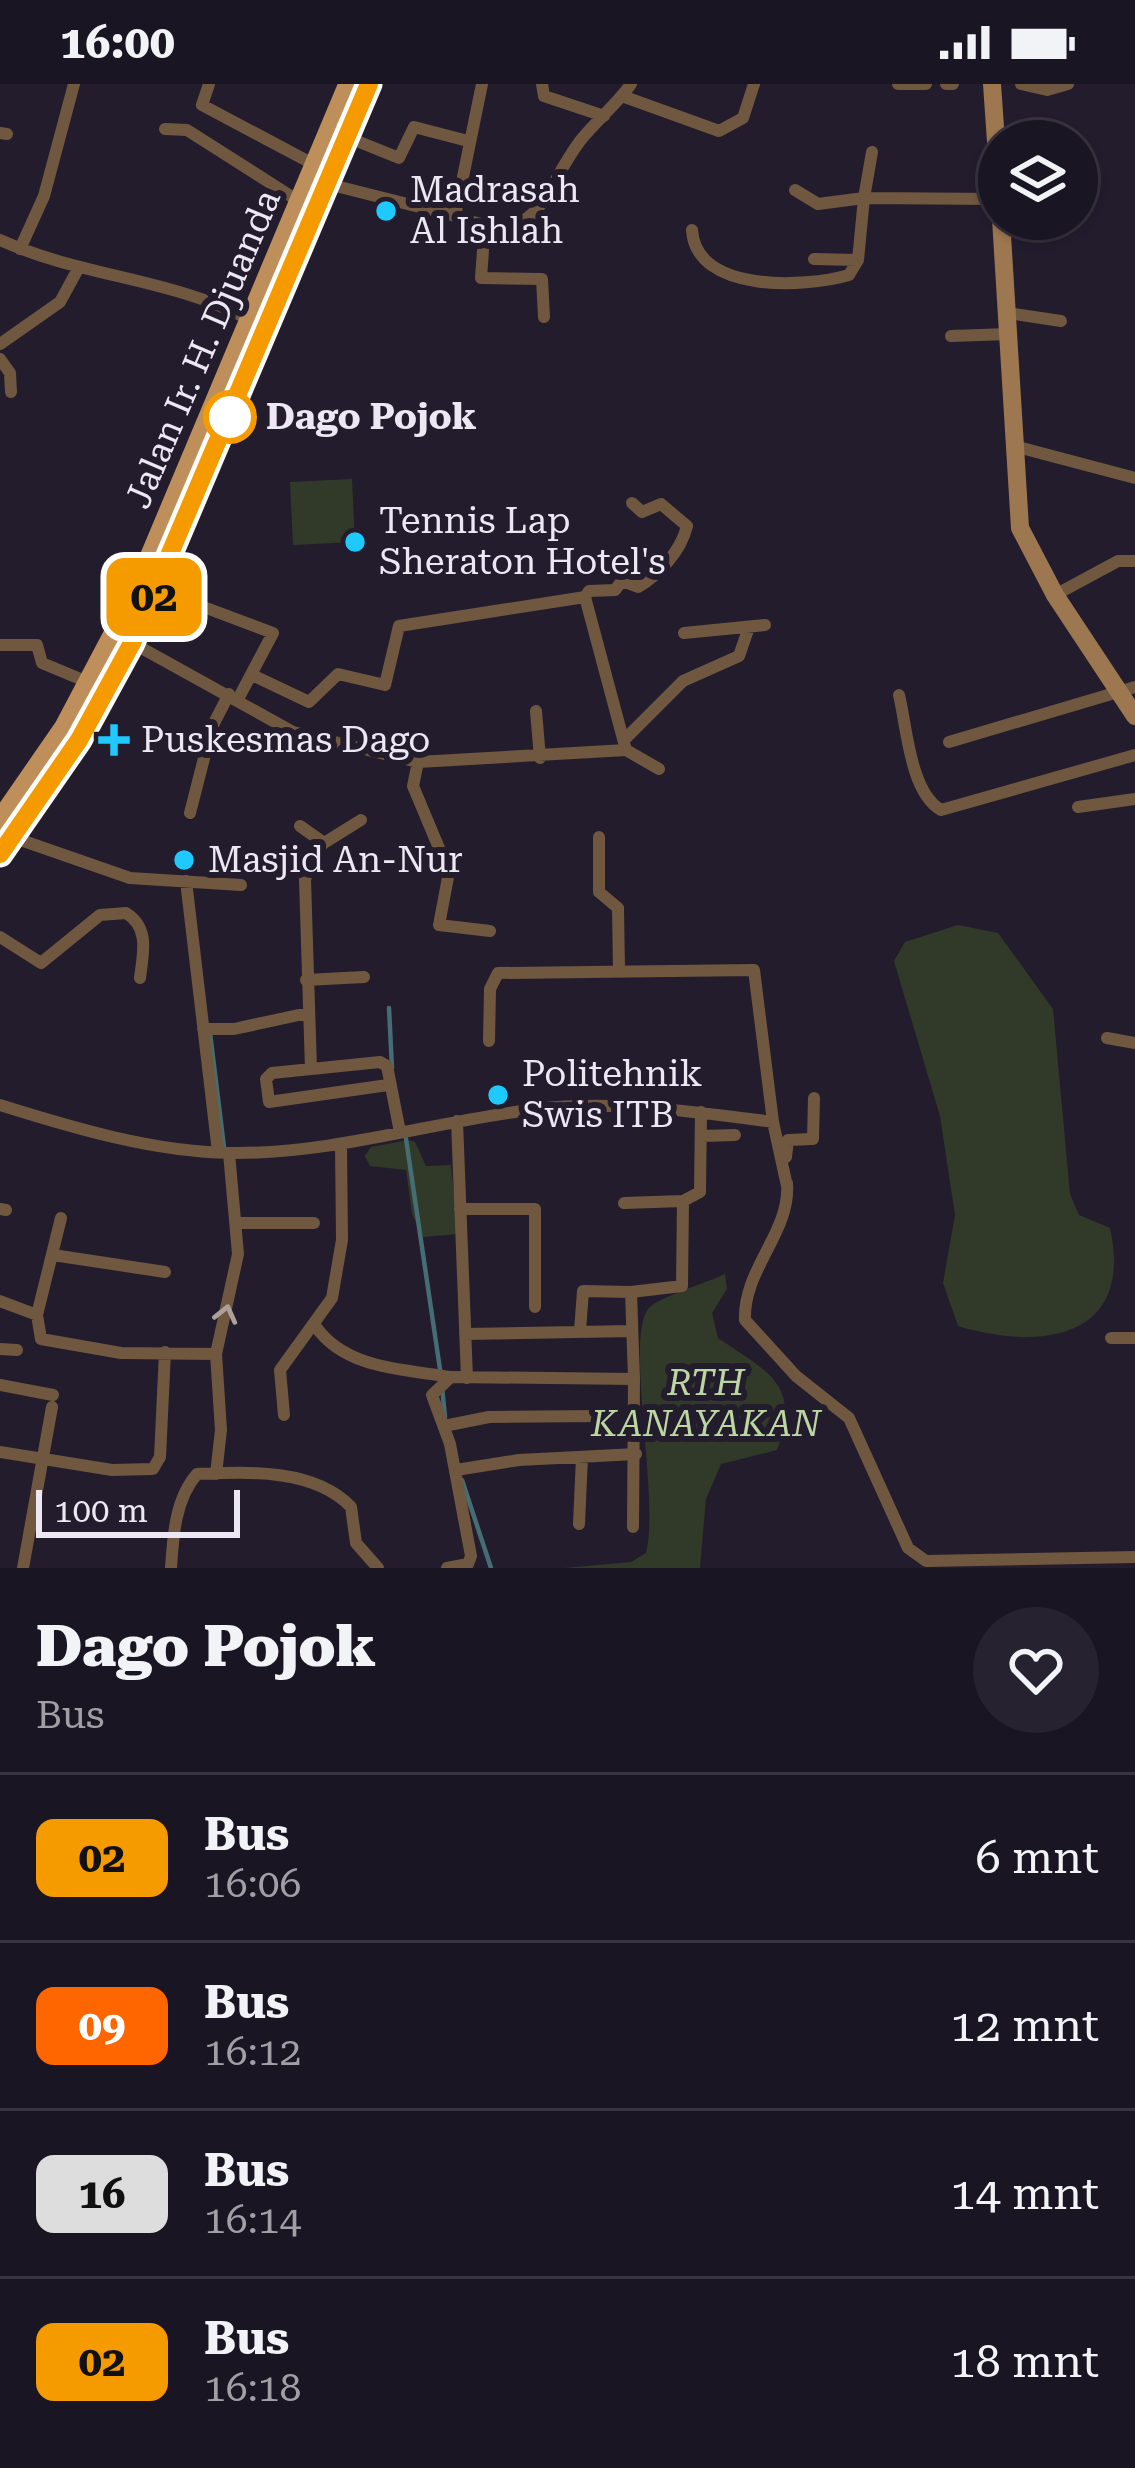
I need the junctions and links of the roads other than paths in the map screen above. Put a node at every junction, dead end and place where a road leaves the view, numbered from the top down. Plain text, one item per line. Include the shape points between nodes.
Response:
1 (74, 84) edge
2 (209, 84) edge
3 (349, 84) edge
4 (369, 84) edge
5 (482, 84) edge
6 (542, 84) edge
7 (754, 84) edge
8 (898, 84) edge
9 (926, 84) edge
10 (992, 84) edge
11 (1021, 84) edge
12 (1068, 84) edge
13 (626, 90) edge
14 (604, 116) junction
15 (995, 120) edge
16 (166, 129) dead end
17 (346, 137) junction
18 (468, 141) junction
19 (872, 152) dead end
20 (321, 175) junction
21 (795, 190) dead end
22 (865, 199) junction
23 (978, 199) edge
24 (300, 202) junction
25 (455, 216) junction
26 (485, 223) junction
27 (692, 230) dead end
28 (0, 240) edge
29 (1003, 240) edge
30 (20, 249) junction
31 (814, 259) dead end
32 (858, 260) junction
33 (79, 269) junction
34 (1008, 313) junction
35 (544, 317) dead end
36 (1060, 321) dead end
37 (259, 325) junction
38 (1009, 334) junction
39 (951, 336) dead end
40 (0, 344) edge
41 (0, 359) edge
42 (11, 392) dead end
43 (1014, 446) junction
44 (1135, 478) edge
45 (632, 503) dead end
46 (1135, 561) edge
47 (1055, 595) junction
48 (585, 597) junction
49 (201, 606) dead end
50 (765, 625) dead end
51 (749, 627) junction
52 (684, 633) dead end
53 (124, 639) junction
54 (0, 645) edge
55 (252, 675) junction
56 (89, 683) junction
57 (1127, 688) edge
58 (899, 695) dead end
59 (233, 698) junction
60 (536, 711) dead end
61 (1135, 716) edge
62 (949, 742) dead end
63 (625, 745) junction
64 (1135, 755) edge
65 (540, 758) junction
66 (418, 762) junction
67 (659, 769) dead end
68 (1135, 799) edge
69 (1078, 807) dead end
70 (190, 813) dead end
71 (361, 820) dead end
72 (9, 822) edge
73 (299, 826) dead end
74 (599, 837) dead end
75 (324, 843) junction
76 (185, 881) junction
77 (241, 885) dead end
78 (490, 932) dead end
79 (0, 937) edge
80 (619, 970) junction
81 (364, 977) dead end
82 (140, 978) dead end
83 (306, 980) junction
84 (308, 1013) junction
85 (203, 1029) junction
86 (1107, 1038) dead end
87 (489, 1041) dead end
88 (1135, 1043) edge
89 (311, 1070) junction
90 (388, 1085) junction
91 (814, 1098) dead end
92 (0, 1105) edge
93 (701, 1112) junction
94 (457, 1121) junction
95 (773, 1122) junction
96 (400, 1132) junction
97 (735, 1135) dead end
98 (701, 1136) junction
99 (341, 1146) junction
100 (223, 1153) junction
101 (787, 1186) junction
102 (682, 1201) junction
103 (624, 1203) dead end
104 (460, 1209) junction
105 (62, 1218) dead end
106 (236, 1223) junction
107 (314, 1223) dead end
108 (53, 1256) junction
109 (165, 1272) dead end
110 (631, 1292) junction
111 (0, 1301) edge
112 (536, 1307) dead end
113 (38, 1315) junction
114 (316, 1328) junction
115 (580, 1331) junction
116 (632, 1331) junction
117 (465, 1334) junction
118 (1135, 1338) edge
119 (1111, 1339) dead end
120 (0, 1349) edge
121 (17, 1350) dead end
122 (165, 1352) junction
123 (216, 1354) junction
124 (452, 1377) junction
125 (467, 1378) junction
126 (634, 1379) junction
127 (0, 1385) edge
128 (284, 1415) dead end
129 (600, 1416) dead end
130 (444, 1426) junction
131 (0, 1452) edge
132 (636, 1454) junction
133 (582, 1457) junction
134 (44, 1459) junction
135 (456, 1470) junction
136 (216, 1474) junction
137 (579, 1524) dead end
138 (634, 1527) dead end
139 (1135, 1557) edge
140 (1119, 1564) edge
141 (23, 1568) edge
142 (171, 1568) edge
143 (378, 1568) edge
144 (447, 1568) edge

1 - 30 street via 44,196
2 - 20 street via 202,105
3 - 20 main road, Jalan Ir. H. Djuanda
4 - 17 main road, Jalan Ir. H. Djuanda
5 - 18 street
6 - 14 street via 544,96
7 - 13 street via 742,118 719,131
8 - 9 street
10 - 15 street
11 - 12 street
13 - 14 street
14 - 26 street via 534,215 512,227
16 - 24 street via 187,130
17 - 18 street via 399,158 414,127
17 - 20 main road, Jalan Ir. H. Djuanda
18 - 25 street
19 - 22 street
20 - 24 main road, Jalan Ir. H. Djuanda
20 - 25 street
20 - 37 main road, Jalan Ir. H. Djuanda
21 - 22 street via 818,204
22 - 23 street
22 - 32 street
24 - 37 main road, Jalan Ir. H. Djuanda
25 - 26 street
26 - 35 street via 481,278 542,279
27 - 32 street via 703,263 731,279 826,282 849,275
28 - 30 street
29 - 34 street
30 - 33 street
31 - 32 street
33 - 37 street via 203,297
33 - 40 street via 60,302
34 - 36 street
34 - 38 street
37 - 53 main road, Jalan Ir. H. Djuanda
38 - 39 street
38 - 43 street
41 - 42 street
43 - 44 street
43 - 47 street via 1020,528
45 - 48 street via 642,512 662,504 674,511 687,526 683,540 638,587 622,581
46 - 47 street via 1118,561
47 - 57 street
48 - 55 street via 399,626 386,686 338,674 309,702
48 - 63 street
49 - 55 street via 273,633
50 - 51 street
51 - 52 street
51 - 63 street via 740,656 683,681
53 - 56 main road, Jalan Ir. H. Djuanda
53 - 59 street
53 - 72 main road, Jalan Ir. H. Djuanda
54 - 56 street via 37,645 42,663
55 - 59 street
56 - 72 main road, Jalan Ir. H. Djuanda
57 - 61 street
57 - 62 street
58 - 64 street via 917,774 941,810
59 - 66 street via 293,732
59 - 70 street via 212,727
60 - 65 street
63 - 65 street
63 - 67 street
65 - 66 street
66 - 78 street via 413,786 449,872 439,925
68 - 69 street
71 - 75 street
72 - 76 street via 130,878
73 - 75 street
74 - 80 street via 599,892 617,908
75 - 83 street via 305,880
76 - 77 street
76 - 85 street
79 - 82 street via 40,963 100,915 126,913 144,938
80 - 87 street via 498,973
80 - 95 street via 754,970
81 - 83 street
83 - 84 street
84 - 85 street
84 - 89 street
85 - 100 street
86 - 88 street
89 - 90 street via 380,1062
89 - 90 street via 267,1076 269,1102
90 - 96 street
91 - 101 street via 813,1139 786,1142
92 - 100 street
93 - 94 street via 572,1107
93 - 95 street
93 - 98 street
94 - 96 street
94 - 104 street
95 - 101 street
96 - 99 street
97 - 98 street
98 - 102 street via 700,1192
99 - 100 street
99 - 114 street via 342,1240 332,1298
100 - 106 street
101 - 140 street via 787,1206 750,1279 745,1303 753,1333 849,1418 895,1528 916,1556
102 - 103 street
102 - 110 street via 682,1288
104 - 112 street via 535,1209
104 - 117 street
105 - 108 street
106 - 107 street
123 -> 106 street via 238,1254
108 - 109 street
108 - 113 street
110 - 115 street via 583,1291
110 - 116 street
111 - 113 street
113 - 122 street via 40,1339
114 - 124 street via 336,1351
114 - 128 street via 280,1370
115 - 116 street
115 - 117 street
116 - 126 street
117 - 125 street
118 - 119 street
120 - 121 street
122 - 123 street
122 - 134 street via 153,1469
123 - 136 street
124 - 125 street
124 - 130 street via 433,1390
125 - 126 street
126 - 132 street
127 - 134 street via 52,1401
129 - 130 street via 489,1417
130 - 135 street
131 - 134 street
132 - 133 street
132 - 138 street
133 - 135 street
133 - 137 street
134 - 141 street
135 - 144 street via 472,1556
136 - 142 street via 190,1482 175,1520
136 - 143 street via 324,1486 351,1507 356,1543
139 - 140 street

